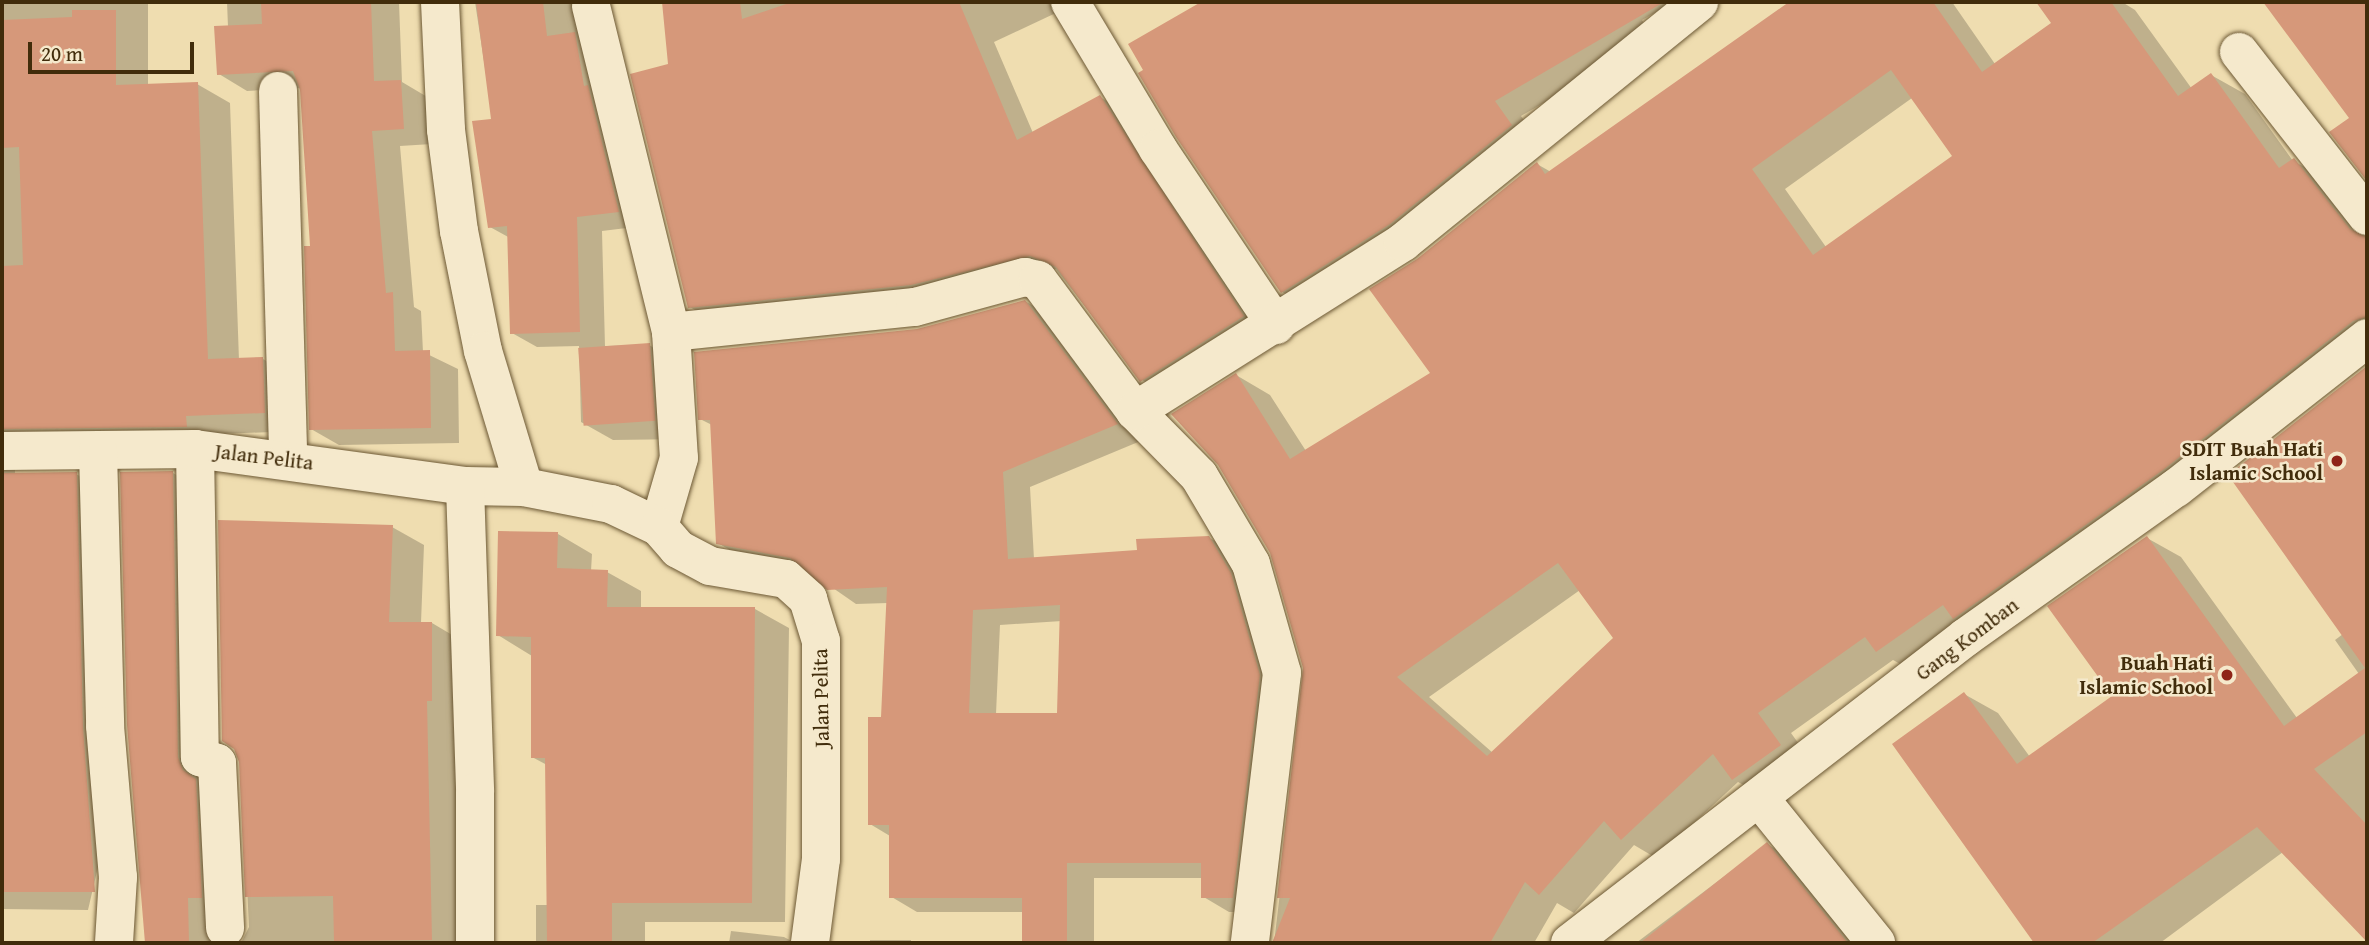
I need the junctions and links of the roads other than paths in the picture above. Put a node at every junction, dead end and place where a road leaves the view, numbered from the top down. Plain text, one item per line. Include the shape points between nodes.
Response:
1 (440, 2) edge
2 (1070, 2) edge
3 (1699, 2) edge
4 (590, 6) dead end
5 (2238, 52) dead end
6 (278, 91) dead end
7 (2367, 216) edge
8 (1276, 325) junction
9 (671, 332) junction
10 (2367, 338) edge
11 (1135, 411) junction
12 (195, 449) junction
13 (2, 451) edge
14 (98, 451) junction
15 (288, 460) junction
16 (465, 486) junction
17 (524, 487) junction
18 (659, 527) junction
19 (1760, 799) junction
20 (225, 928) dead end
21 (114, 943) edge
22 (475, 943) edge
23 (810, 943) edge
24 (1250, 943) edge
25 (1570, 943) edge
26 (1876, 943) edge

1 - 17 street via 446,130 459,231 483,351
2 - 8 street via 1151,138
3 - 8 street via 1403,242
4 - 9 street
5 - 7 street
6 - 15 street
8 - 11 street
9 - 11 street via 915,307 1032,276
9 - 18 street via 679,458
10 - 19 street, Gang Komban via 2176,488 1966,637
11 - 24 street via 1199,476 1251,564 1282,673
12 - 14 street, Jalan Pelita
12 - 15 street, Jalan Pelita
12 - 20 street via 200,757 217,763
13 - 14 street, Jalan Pelita
14 - 21 street via 105,726 118,877
15 - 16 street, Jalan Pelita
16 - 17 street, Jalan Pelita
16 - 22 street
17 - 18 street, Jalan Pelita via 611,504
18 - 23 street, Jalan Pelita via 678,549 710,566 786,579 808,599 821,641 822,711 821,859
19 - 25 street, Gang Komban
19 - 26 street

